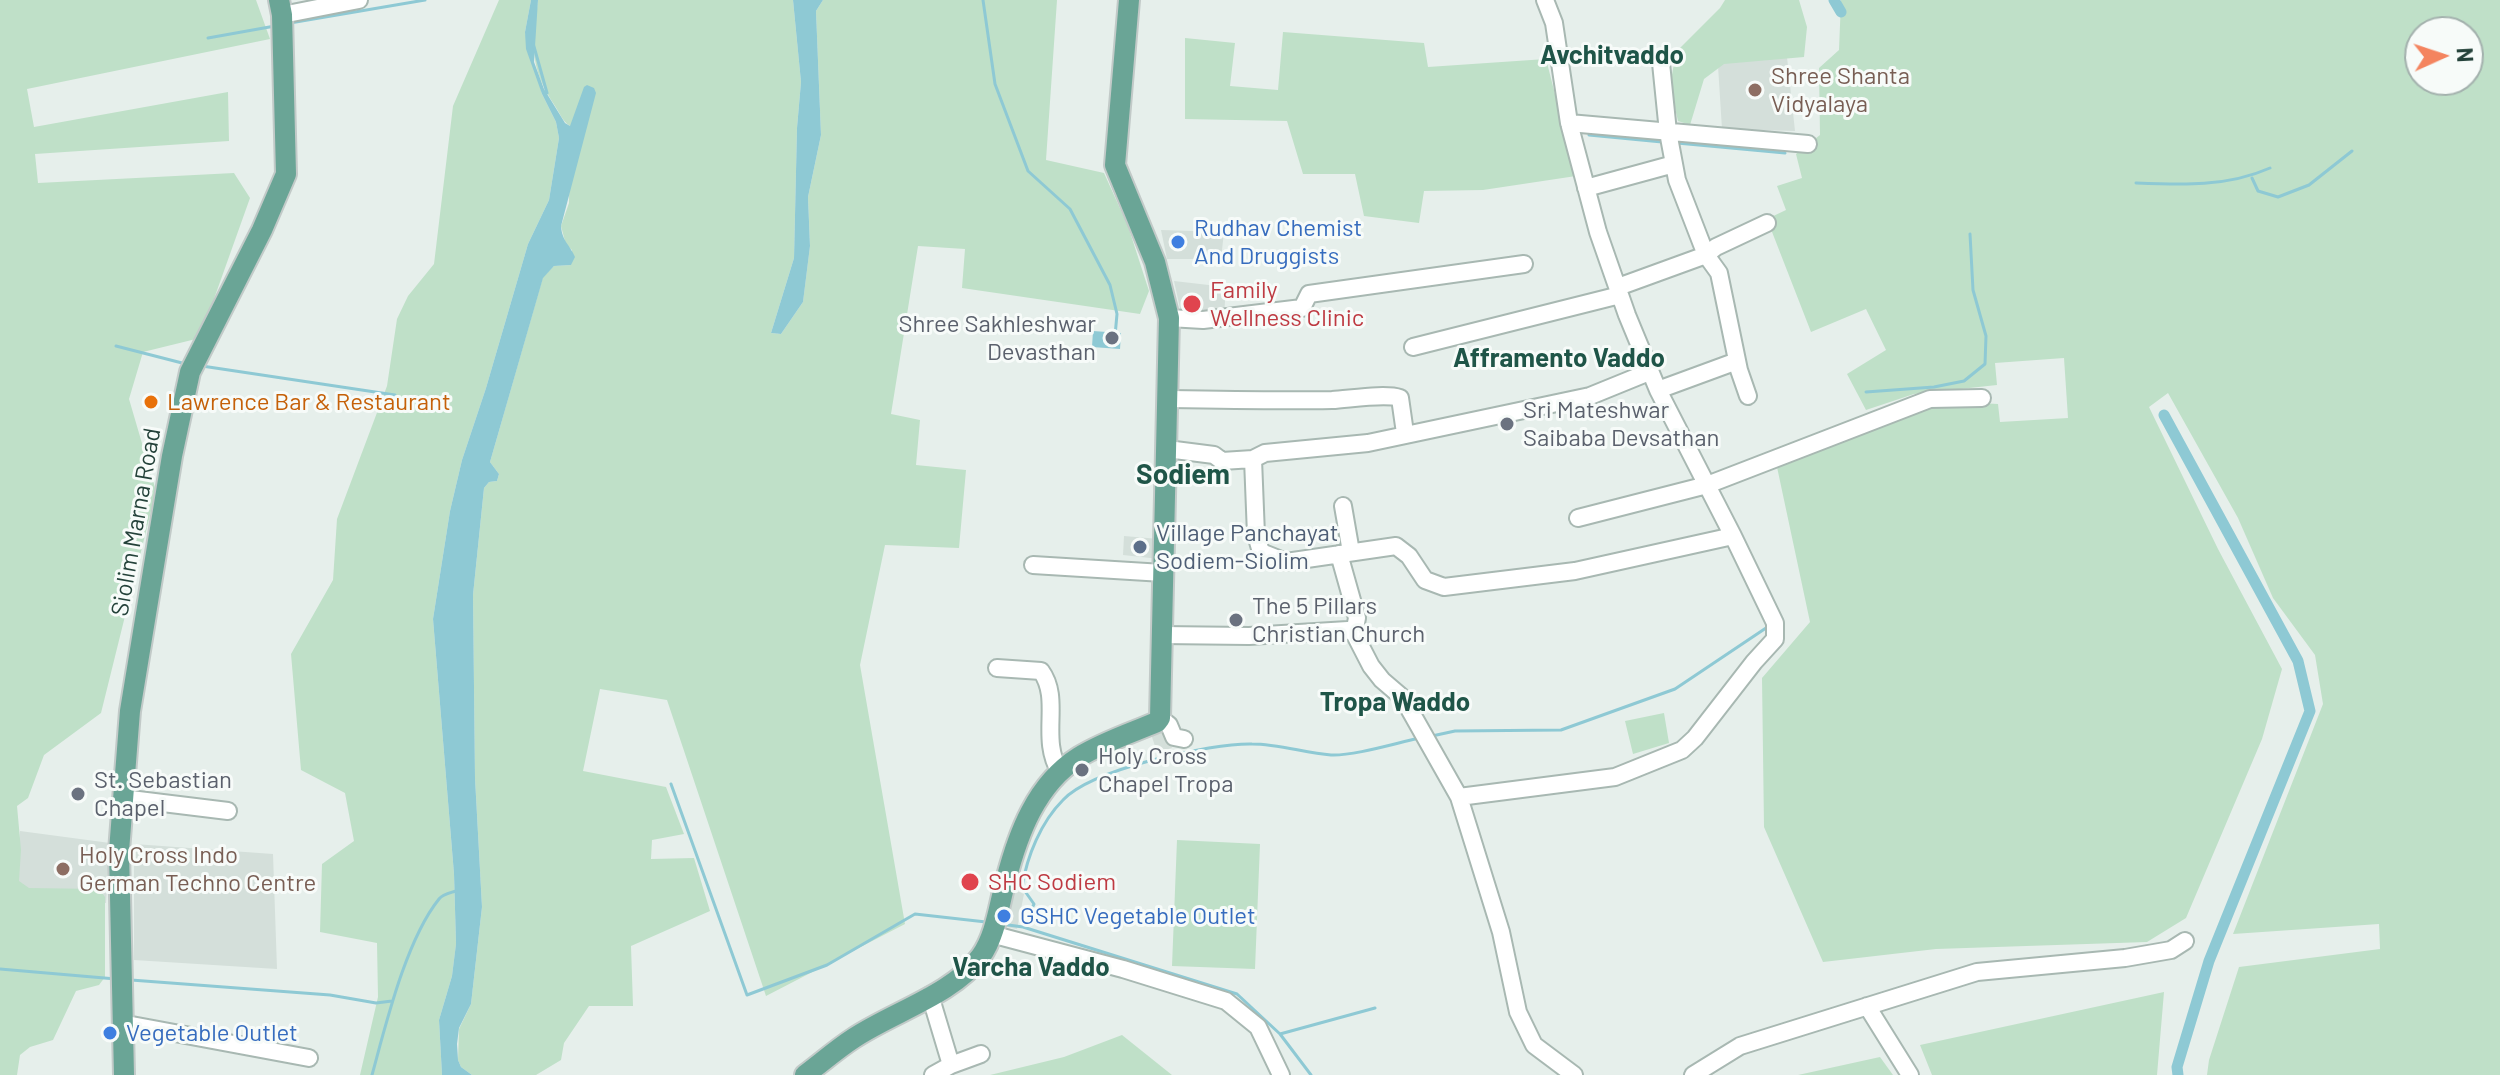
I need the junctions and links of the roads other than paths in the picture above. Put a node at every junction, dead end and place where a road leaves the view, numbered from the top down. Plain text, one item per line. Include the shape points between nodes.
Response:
1 (359, 0) edge
2 (1129, 0) edge
3 (1545, 0) edge
4 (280, 8) edge
5 (1661, 63) dead end
6 (1569, 123) junction
7 (1668, 132) junction
8 (1808, 144) dead end
9 (1674, 164) junction
10 (1586, 188) junction
11 (1767, 223) dead end
12 (1706, 255) junction
13 (1524, 264) dead end
14 (1619, 291) junction
15 (1169, 318) junction
16 (1413, 347) dead end
17 (1737, 361) junction
18 (1649, 372) junction
19 (1658, 390) junction
20 (1748, 396) dead end
21 (1982, 398) dead end
22 (1168, 399) junction
23 (1405, 433) junction
24 (1167, 449) junction
25 (1253, 459) junction
26 (1707, 485) junction
27 (1343, 506) dead end
28 (1578, 518) dead end
29 (1733, 536) junction
30 (1345, 553) junction
31 (1033, 565) dead end
32 (1163, 573) junction
33 (1354, 633) junction
34 (1161, 635) junction
35 (997, 668) dead end
36 (1160, 718) junction
37 (1184, 739) dead end
38 (1060, 772) junction
39 (1459, 797) junction
40 (122, 798) junction
41 (228, 811) dead end
42 (993, 927) junction
43 (2185, 941) dead end
44 (930, 995) junction
45 (1867, 1006) junction
46 (121, 1023) junction
47 (981, 1054) dead end
48 (309, 1058) dead end
49 (951, 1065) junction
50 (124, 1075) edge
51 (805, 1075) edge
52 (933, 1075) edge
53 (1281, 1075) edge
54 (1574, 1075) edge
55 (1693, 1075) edge
56 (1910, 1075) edge

1 - 4 street
2 - 15 main road via 1115,165 1155,262
3 - 6 street via 1554,23
4 - 40 main road, Siolim Marna Road via 286,174 190,372 132,703
5 - 7 street
6 - 7 street
6 - 10 street
7 - 8 street
7 - 9 street
9 - 10 street
9 - 12 street
10 - 14 street
11 - 12 street
12 - 14 street
12 - 17 street via 1719,273
13 - 15 street via 1309,294 1302,308 1203,320
14 - 16 street via 1541,317
14 - 18 street
15 - 22 main road
17 - 19 street
17 - 20 street
18 - 19 street
18 - 23 street via 1590,396
19 - 26 street
21 - 26 street via 1930,399
22 - 23 street via 1390,395 1400,398
22 - 24 main road
23 - 25 street
24 - 25 street via 1214,455 1222,461
24 - 32 main road
25 - 30 street via 1261,552 1286,562
26 - 28 street
26 - 29 street
27 - 30 street
29 - 30 street via 1575,571 1444,587 1425,580 1396,546
29 - 39 street via 1775,623 1775,639 1695,738 1682,750 1615,777
30 - 33 street via 1357,618
31 - 32 street
32 - 34 main road
33 - 34 street
33 - 39 street via 1371,666 1403,698
34 - 36 main road
35 - 38 street via 1041,671 1049,683 1051,757
36 - 37 street via 1174,737
36 - 38 main road
38 - 42 main road via 1030,812
39 - 54 street via 1501,932 1518,1012 1534,1045
40 - 41 street
40 - 46 main road, Siolim Marna Road
42 - 44 main road via 982,955 960,979
42 - 53 street via 1226,1001 1258,1027
43 - 45 street via 2171,950 2125,958 1977,972
44 - 49 street
44 - 51 main road via 853,1038
45 - 55 street via 1740,1046
45 - 56 street
46 - 48 street
46 - 50 main road, Siolim Marna Road
47 - 49 street
49 - 52 street

